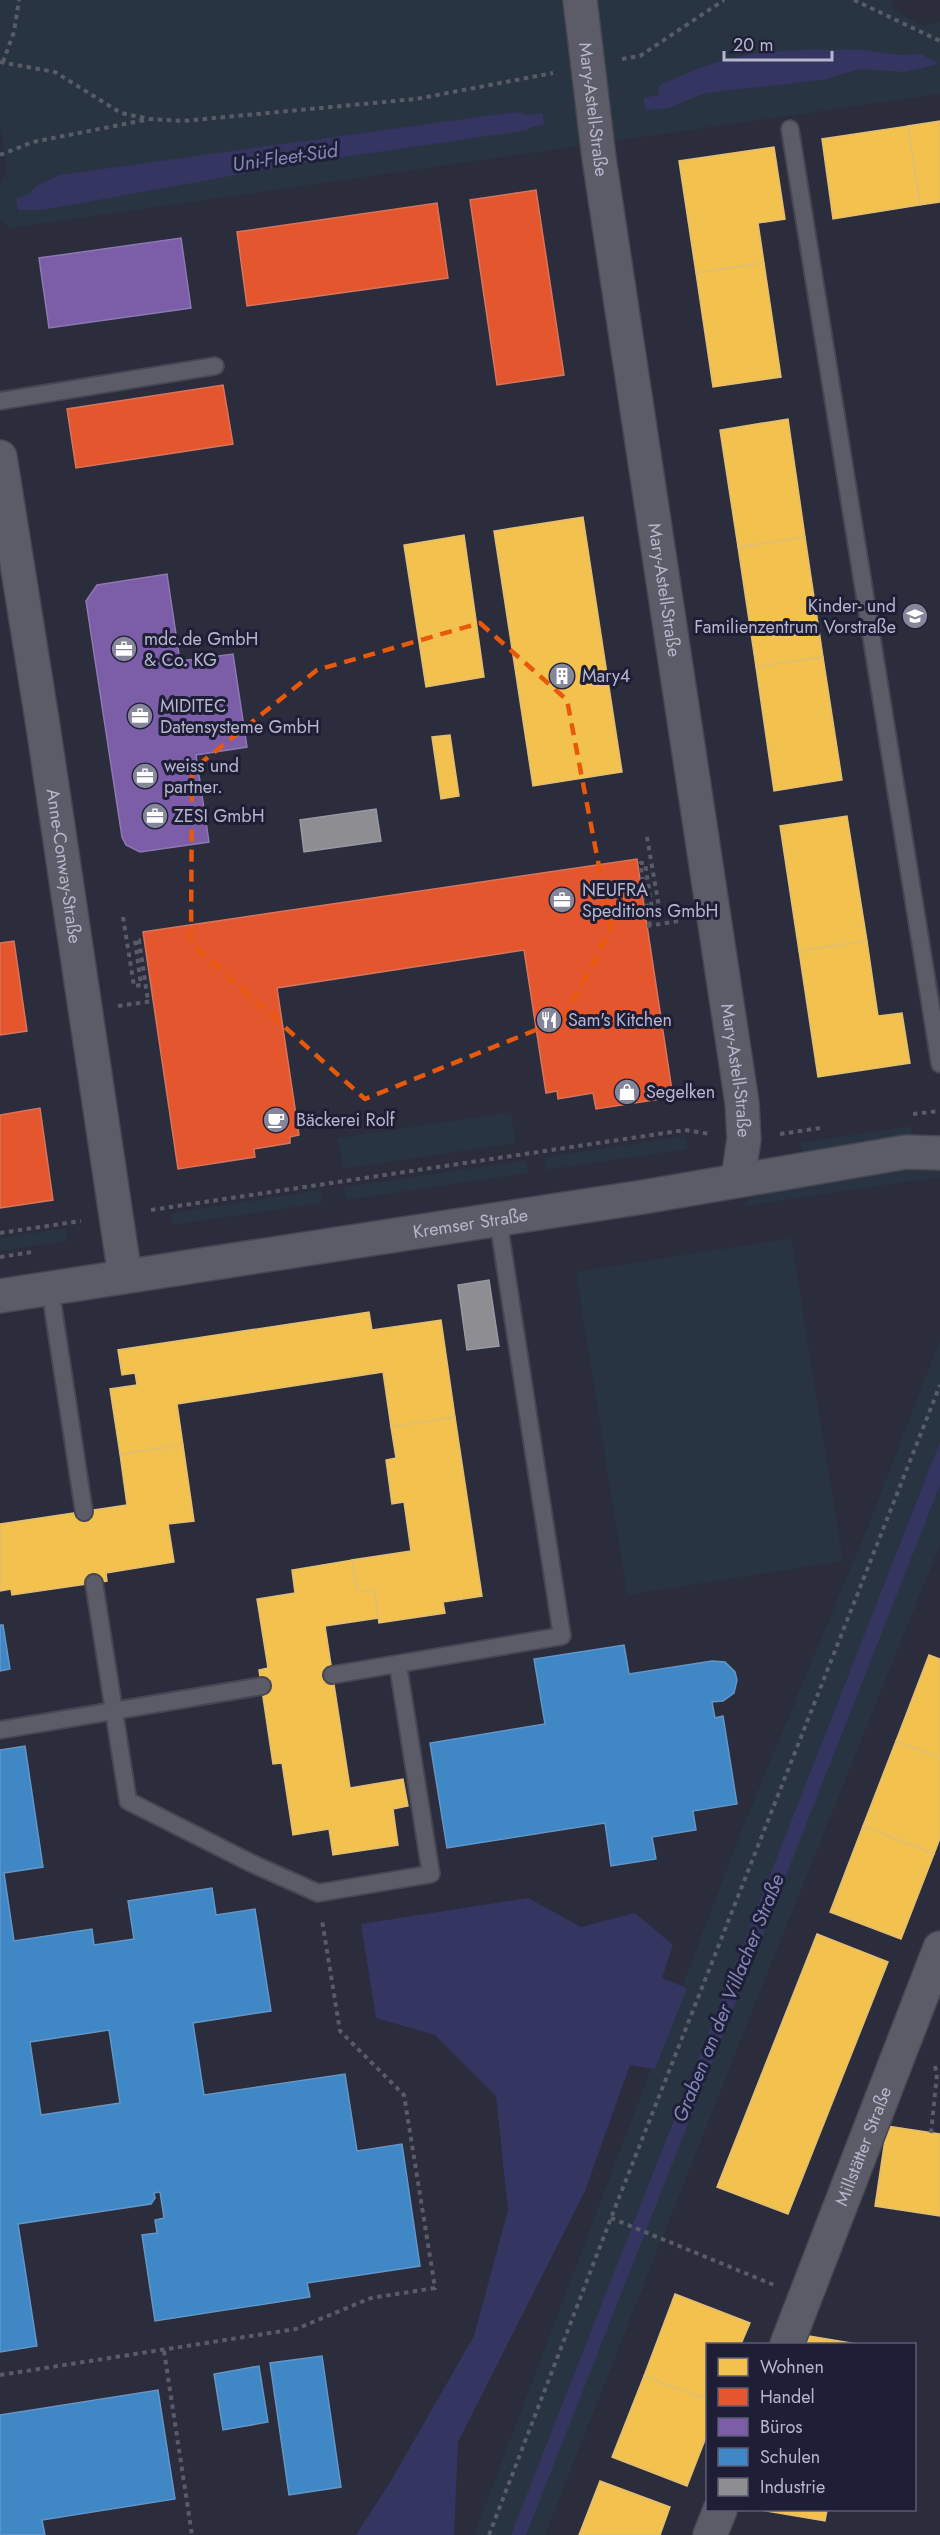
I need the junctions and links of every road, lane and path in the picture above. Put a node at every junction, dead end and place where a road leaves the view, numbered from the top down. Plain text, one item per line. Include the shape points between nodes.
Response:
1 (19, 0) edge
2 (580, 0) edge
3 (724, 0) edge
4 (854, 0) edge
5 (940, 41) edge
6 (1, 62) edge
7 (586, 66) junction
8 (148, 119) junction
9 (790, 129) dead end
10 (0, 155) edge
11 (215, 366) dead end
12 (0, 401) edge
13 (0, 457) edge
14 (647, 837) dead end
15 (123, 917) dead end
16 (667, 923) dead end
17 (131, 1004) dead end
18 (940, 1064) edge
19 (744, 1139) junction
20 (940, 1153) edge
21 (738, 1179) junction
22 (116, 1215) junction
23 (498, 1219) junction
24 (0, 1233) edge
25 (125, 1276) junction
26 (50, 1288) junction
27 (0, 1296) edge
28 (940, 1385) edge
29 (84, 1512) dead end
30 (94, 1583) dead end
31 (398, 1665) junction
32 (332, 1675) dead end
33 (262, 1686) dead end
34 (114, 1712) junction
35 (0, 1730) edge
36 (318, 1893) junction
37 (940, 1948) edge
38 (611, 2218) junction
39 (806, 2298) junction
40 (787, 2343) edge
41 (164, 2351) junction
42 (0, 2375) edge
43 (720, 2511) edge
44 (192, 2535) edge
45 (489, 2535) edge
46 (710, 2535) edge

1 - 6 path via 14,32
2 - 7 street, Mary-Astell-Straße
3 - 7 path via 640,56
4 - 5 path
6 - 8 path via 55,72 121,112
7 - 8 path via 416,99 183,121
7 - 19 street, Mary-Astell-Straße via 742,1103
8 - 10 path via 33,142
9 - 18 lane
11 - 12 lane
13 - 22 street, Anne-Conway-Straße
14 - 16 path via 659,908 652,909 645,863 640,863 648,926
15 - 17 path via 134,986 141,985 135,940 139,940 151,1001
19 - 21 street, Mary-Astell-Straße
19 - 22 path via 685,1130
20 - 21 street, Kremser Straße via 906,1152
21 - 23 street, Kremser Straße
22 - 24 path
22 - 25 street, Anne-Conway-Straße
23 - 25 street, Kremser Straße
23 - 31 lane via 562,1636
25 - 26 street, Kremser Straße
26 - 27 street, Kremser Straße
26 - 29 lane
28 - 38 path
30 - 34 lane
31 - 32 lane
31 - 36 lane via 430,1874
33 - 34 lane
34 - 35 lane
34 - 36 lane via 128,1801
36 - 41 path via 340,2031 404,2095 435,2288 371,2298 296,2329
37 - 39 street, Millstätter Straße
38 - 39 path
38 - 45 path
39 - 40 street, Millstätter Straße
41 - 42 path
41 - 44 path
43 - 46 street

